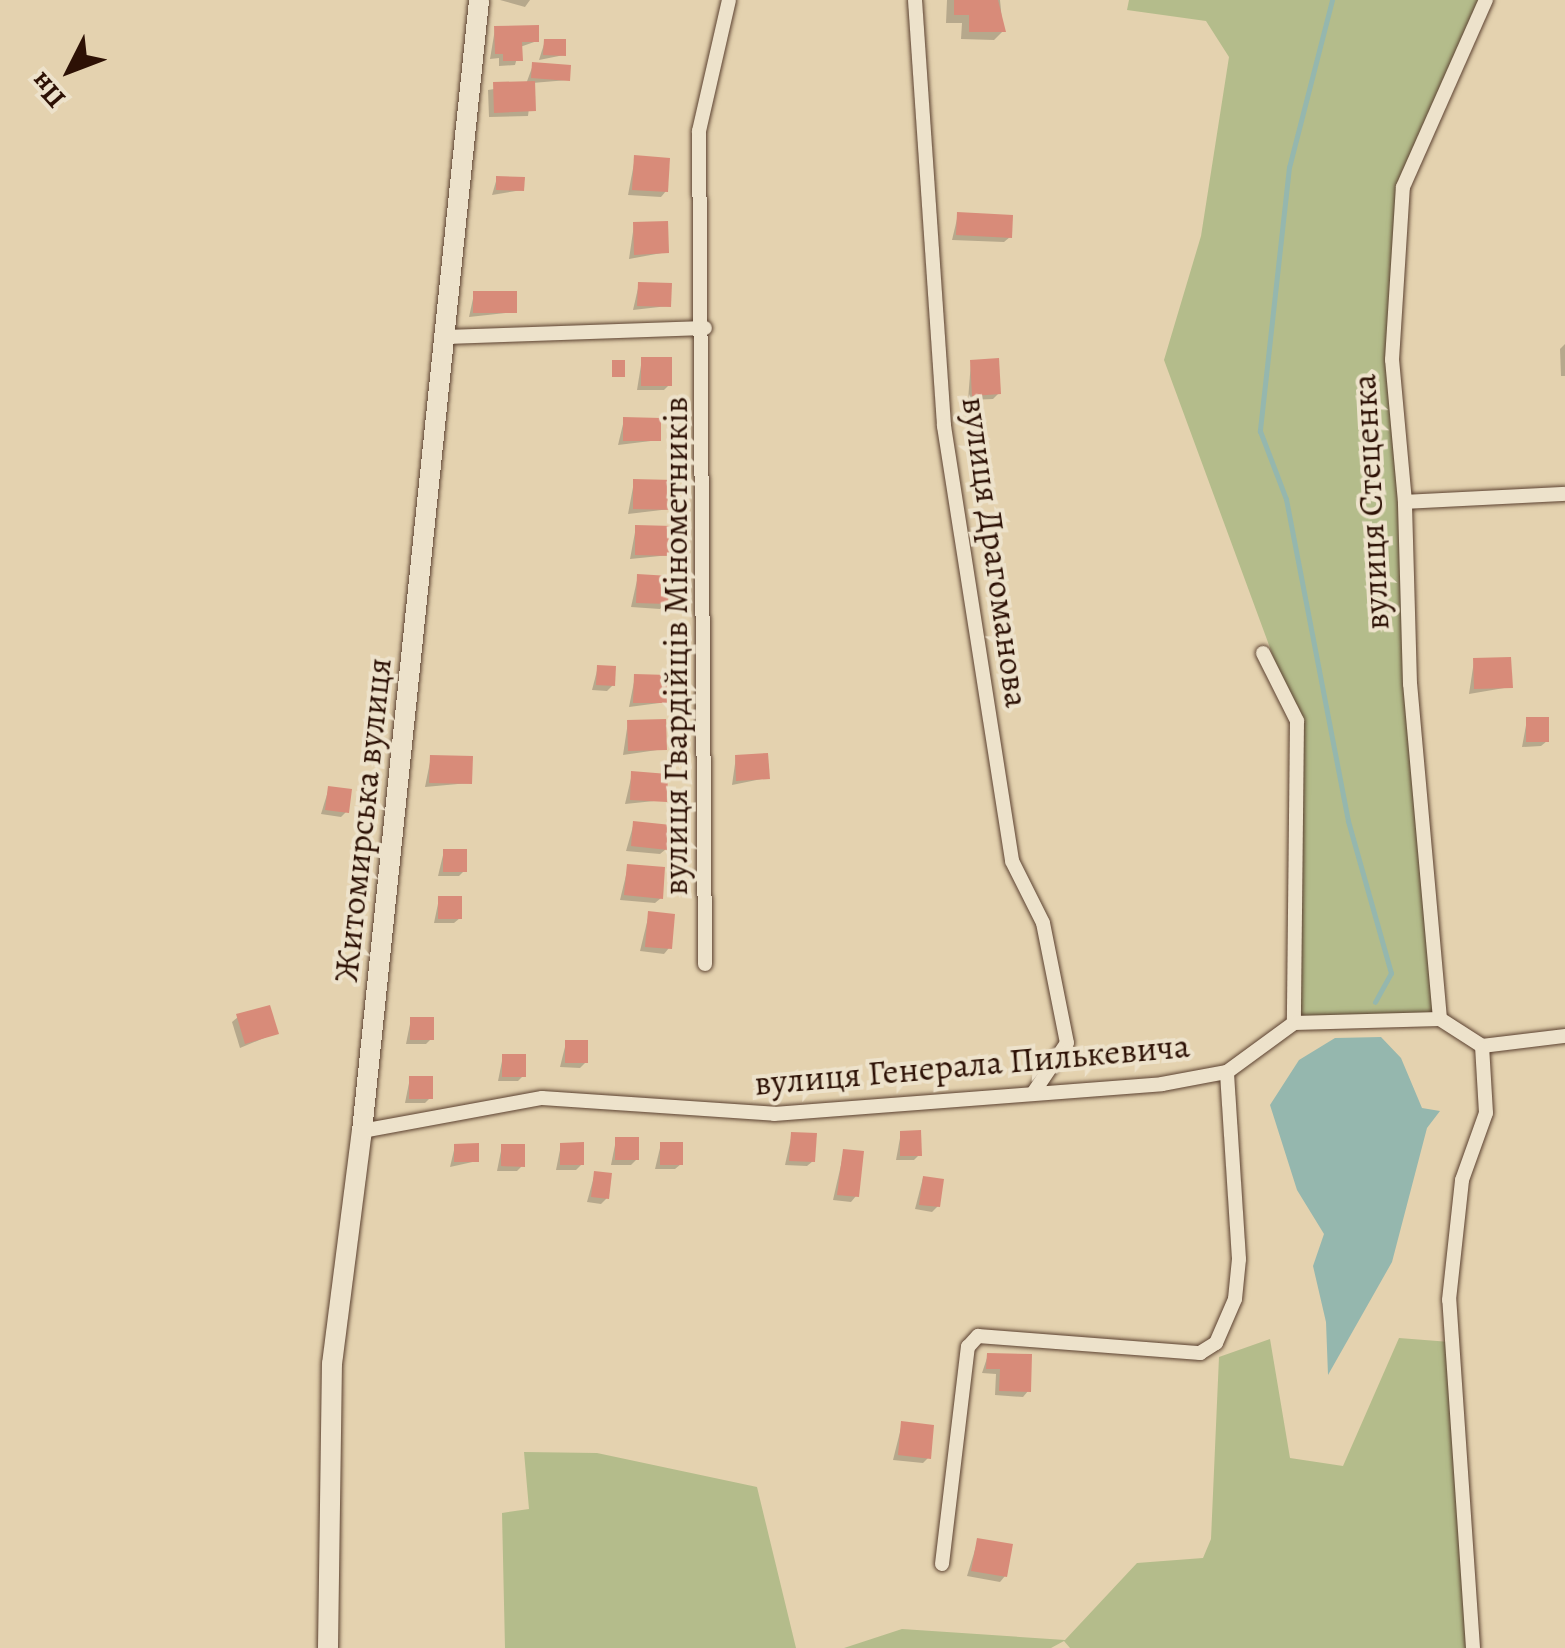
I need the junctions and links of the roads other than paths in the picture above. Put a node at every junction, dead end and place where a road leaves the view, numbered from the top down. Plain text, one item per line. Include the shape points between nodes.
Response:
1 (479, 0) edge
2 (729, 0) edge
3 (915, 0) edge
4 (1486, 0) edge
5 (705, 328) junction
6 (446, 337) junction
7 (1565, 494) edge
8 (1405, 502) junction
9 (1263, 653) dead end
10 (705, 964) dead end
11 (1440, 1019) junction
12 (1294, 1023) junction
13 (1565, 1036) edge
14 (1482, 1046) junction
15 (1228, 1072) junction
16 (1034, 1092) junction
17 (362, 1131) junction
18 (942, 1564) dead end
19 (328, 1648) edge
20 (1473, 1648) edge

1 - 6 main road, Житомирська вулиця
2 - 5 street, вулиця Гвардійців Мінометників via 699,131
3 - 16 street, вулиця Драгоманова via 944,426 1012,861 1043,923 1067,1042
4 - 8 street, вулиця Стеценка via 1402,186 1392,360
5 - 6 street
5 - 10 street, вулиця Гвардійців Мінометників
6 - 17 main road, Житомирська вулиця
7 - 8 street
8 - 11 street, вулиця Стеценка via 1410,684
9 - 12 street via 1297,722
11 - 12 street
11 - 14 street
12 - 15 street, вулиця Генерала Пилькевича
13 - 14 street
14 - 20 street via 1486,1113 1462,1180 1449,1300
15 - 16 street, вулиця Генерала Пилькевича via 1162,1084
15 - 18 street via 1239,1258 1234,1299 1216,1343 1200,1353 978,1336 968,1346
16 - 17 street, вулиця Генерала Пилькевича via 774,1114 542,1098
17 - 19 main road, Житомирська вулиця via 332,1364

